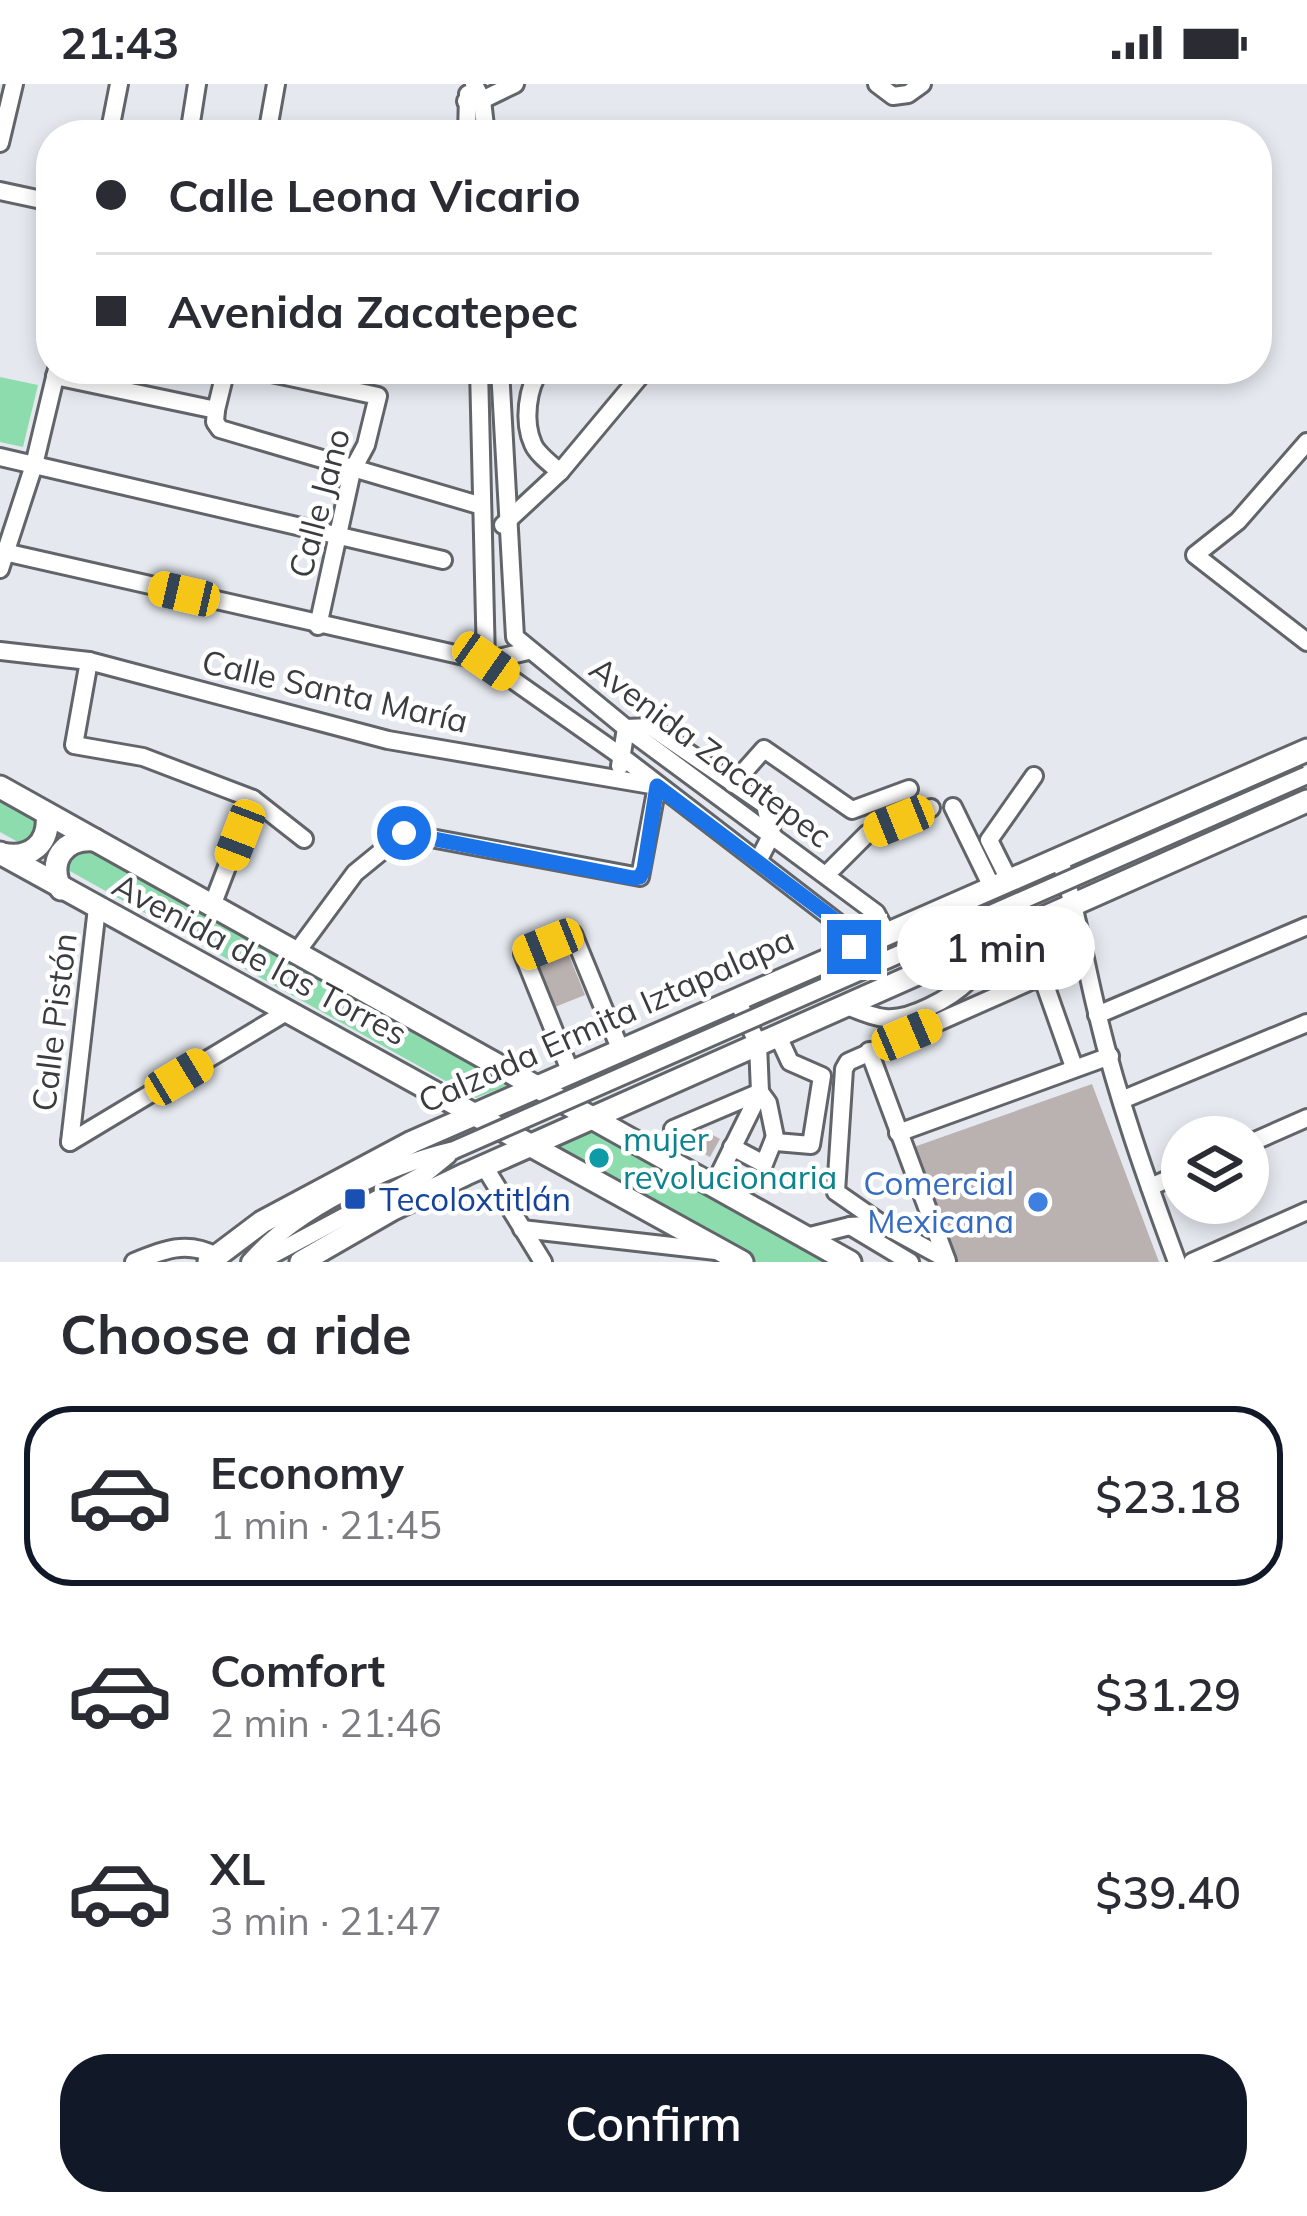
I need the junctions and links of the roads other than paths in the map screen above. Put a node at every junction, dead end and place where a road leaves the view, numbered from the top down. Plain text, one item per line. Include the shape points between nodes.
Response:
1 (14, 84) edge
2 (119, 84) edge
3 (197, 84) edge
4 (276, 84) edge
5 (515, 84) edge
6 (877, 84) edge
7 (922, 84) edge
8 (473, 92) edge
9 (112, 120) edge
10 (191, 120) edge
11 (270, 120) edge
12 (0, 143) edge
13 (0, 191) edge
14 (36, 199) edge
15 (53, 384) edge
16 (104, 384) edge
17 (222, 384) edge
18 (325, 384) edge
19 (478, 384) edge
20 (501, 384) edge
21 (531, 384) edge
22 (633, 384) edge
23 (216, 410) junction
24 (1307, 442) edge
25 (0, 457) edge
26 (34, 465) junction
27 (352, 471) junction
28 (560, 472) junction
29 (482, 506) junction
30 (508, 521) junction
31 (338, 536) junction
32 (483, 540) junction
33 (2, 557) edge
34 (443, 560) dead end
35 (318, 626) junction
36 (1307, 642) edge
37 (0, 650) edge
38 (528, 651) junction
39 (486, 661) junction
40 (89, 662) junction
41 (626, 728) junction
42 (1307, 750) edge
43 (621, 756) junction
44 (1307, 775) edge
45 (1034, 776) dead end
46 (599, 777) junction
47 (733, 784) junction
48 (657, 786) junction
49 (0, 787) edge
50 (909, 789) dead end
51 (254, 799) junction
52 (1307, 801) edge
53 (931, 808) dead end
54 (953, 808) dead end
55 (47, 814) junction
56 (772, 834) junction
57 (304, 839) dead end
58 (96, 840) junction
59 (1, 853) edge
60 (1059, 858) junction
61 (758, 861) junction
62 (826, 875) junction
63 (1000, 884) junction
64 (61, 889) junction
65 (1075, 903) junction
66 (212, 906) junction
67 (97, 908) junction
68 (1307, 926) edge
69 (886, 932) junction
70 (854, 947) junction
71 (975, 948) junction
72 (296, 953) junction
73 (736, 1000) junction
74 (845, 1005) junction
75 (288, 1011) junction
76 (937, 1012) junction
77 (1097, 1015) junction
78 (1307, 1023) edge
79 (768, 1040) junction
80 (621, 1051) junction
81 (869, 1051) junction
82 (1110, 1056) junction
83 (1074, 1067) junction
84 (571, 1073) junction
85 (538, 1088) junction
86 (760, 1092) junction
87 (1124, 1100) junction
88 (476, 1113) junction
89 (1307, 1118) edge
90 (590, 1119) junction
91 (673, 1129) dead end
92 (898, 1133) junction
93 (1269, 1135) edge
94 (774, 1139) junction
95 (528, 1147) junction
96 (732, 1148) junction
97 (454, 1150) junction
98 (484, 1166) junction
99 (1161, 1182) edge
100 (714, 1185) junction
101 (1150, 1187) junction
102 (1307, 1211) edge
103 (882, 1224) junction
104 (850, 1226) junction
105 (522, 1229) junction
106 (806, 1237) junction
107 (907, 1237) junction
108 (732, 1257) edge
109 (212, 1259) edge
110 (947, 1260) edge
111 (134, 1262) edge
112 (250, 1262) edge
113 (260, 1262) edge
114 (301, 1262) edge
115 (543, 1262) edge
116 (850, 1262) edge
117 (912, 1262) edge
118 (1177, 1262) edge
119 (1192, 1262) edge

1 - 12 street
2 - 9 street
3 - 10 street
4 - 11 street
5 - 8 street
6 - 7 street via 893,96
13 - 14 street
15 - 26 street
16 - 23 street
17 - 23 street
18 - 27 street, Calle Jano via 378,395
19 - 29 street
20 - 30 street
21 - 28 street via 533,446
22 - 28 street
23 - 27 street via 220,429
24 - 36 street via 1238,521 1195,556
25 - 26 street
26 - 31 street
26 - 33 street
27 - 29 street
27 - 31 street, Calle Jano
28 - 30 street
29 - 32 street
30 - 32 street
30 - 38 street via 515,637
31 - 34 street
31 - 35 street, Calle Jano
32 - 39 street
33 - 35 street, Avenida Zacatepec
35 - 39 street, Avenida Zacatepec
37 - 40 street, Calle Santa María
38 - 39 street, Avenida Zacatepec
38 - 41 street, Avenida Zacatepec
39 - 43 street, Avenida Zacatepec
40 - 46 street, Calle Santa María via 388,740
40 - 51 street via 74,745 143,757
41 - 43 street
41 - 47 street via 651,728
41 - 56 street, Avenida Zacatepec
42 - 60 main road, Calzada Ermita Iztapalapa
43 - 46 street via 618,770
43 - 48 street, Avenida Zacatepec
44 - 97 street, bridge
45 - 63 street via 989,840
46 - 48 street, Calle Santa María
47 - 50 street via 764,749 852,811
47 - 56 street via 765,805
48 - 61 street, Avenida Zacatepec
48 - 72 street via 640,877 404,833 355,874
49 - 55 main road, Avenida de las Torres
51 - 57 street
51 - 66 street
52 - 65 main road
53 - 62 street via 867,834
54 - 63 street
55 - 58 main road, Avenida de las Torres
55 - 59 main road via 37,848
56 - 61 street
56 - 62 street, Avenida Zacatepec
58 - 64 main road via 80,839 60,853
58 - 66 main road, Avenida de las Torres
59 - 64 main road, Avenida de las Torres
60 - 63 main road, Calzada Ermita Iztapalapa
60 - 65 street
61 - 70 street, Avenida Zacatepec via 847,929
62 - 69 street, Avenida Zacatepec via 876,913
63 - 69 main road, Calzada Ermita Iztapalapa
64 - 67 main road, Avenida de las Torres
65 - 71 main road
65 - 77 street
66 - 72 main road, Avenida de las Torres
67 - 75 main road, Avenida de las Torres
67 - 75 street, Calle Pistón via 70,1142
68 - 77 street
69 - 70 main road, Calzada Ermita Iztapalapa
70 - 73 main road, Calzada Ermita Iztapalapa
71 - 74 main road
71 - 76 street via 968,981
72 - 85 main road, Avenida de las Torres
73 - 79 street
73 - 80 main road, Calzada Ermita Iztapalapa
74 - 76 street via 884,1018
74 - 79 main road
75 - 88 main road, Avenida de las Torres
76 - 81 street
76 - 83 street via 1044,982
77 - 82 street
78 - 87 street
79 - 86 street
79 - 90 main road
79 - 94 street via 790,1063 822,1076 811,1145
80 - 84 main road, Calzada Ermita Iztapalapa
80 - 84 street via 573,934 523,954
81 - 92 street
81 - 103 street via 844,1069 836,1192
82 - 83 street
82 - 87 street
83 - 92 street
84 - 85 main road, Calzada Ermita Iztapalapa
85 - 88 main road, Calzada Ermita Iztapalapa
85 - 90 main road, Avenida de las Torres
86 - 91 street
86 - 94 street
86 - 96 street
87 - 101 street
88 - 95 main road, Avenida de las Torres
88 - 109 main road, Calzada Ermita Iztapalapa via 314,1193
89 - 93 street
90 - 95 main road
90 - 100 main road, Avenida de las Torres
92 - 110 street
94 - 96 street via 764,1164
95 - 98 main road
95 - 108 main road, Avenida de las Torres
96 - 100 street
97 - 112 street via 413,1160 345,1194 271,1238
97 - 113 street
98 - 105 street
98 - 114 main road
99 - 101 street
100 - 106 main road, Avenida de las Torres
101 - 118 street
102 - 119 street
103 - 104 street
103 - 107 street
104 - 106 street
104 - 117 street
105 - 108 street
105 - 115 street
106 - 116 main road, Avenida de las Torres
107 - 110 street
107 - 117 street
109 - 111 street via 202,1248 174,1247

